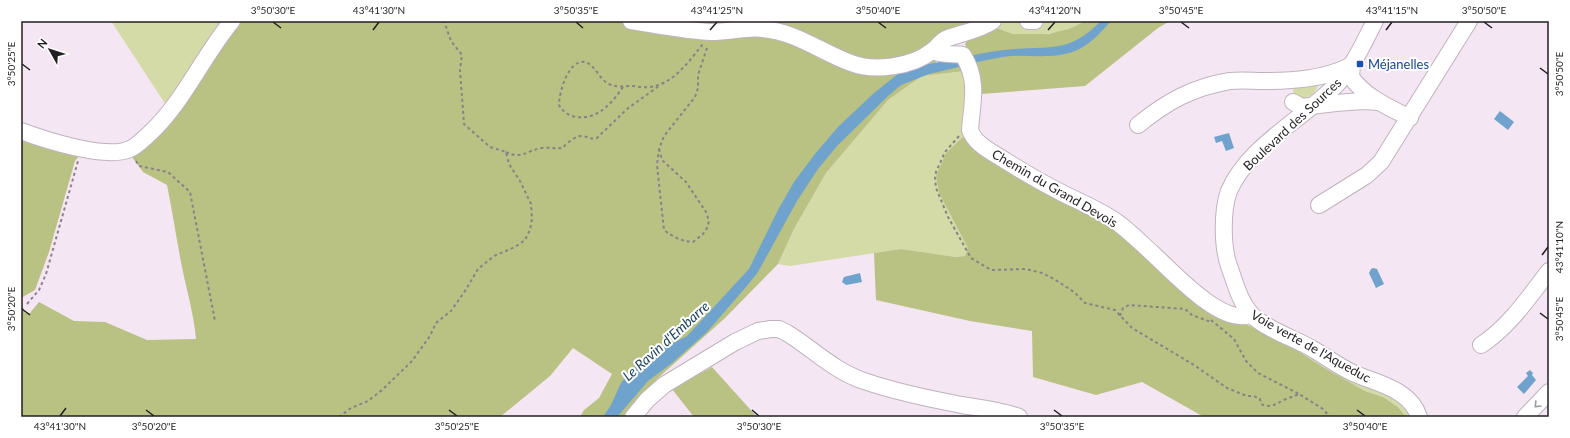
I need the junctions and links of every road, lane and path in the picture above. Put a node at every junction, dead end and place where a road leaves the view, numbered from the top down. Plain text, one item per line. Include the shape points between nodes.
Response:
1 (232, 21) edge
2 (444, 21) edge
3 (630, 21) edge
4 (993, 21) edge
5 (1028, 21) edge
6 (1035, 21) edge
7 (1375, 21) edge
8 (1469, 21) edge
9 (713, 32) junction
10 (933, 51) junction
11 (1352, 65) junction
12 (1303, 78) junction
13 (1264, 81) junction
14 (1337, 83) junction
15 (660, 85) junction
16 (623, 87) junction
17 (1318, 101) junction
18 (1293, 102) junction
19 (1352, 102) junction
20 (1380, 102) junction
21 (1410, 118) junction
22 (1138, 125) dead end
23 (1287, 127) junction
24 (970, 130) junction
25 (21, 131) edge
26 (659, 149) junction
27 (91, 150) junction
28 (129, 150) junction
29 (506, 152) junction
30 (1319, 204) dead end
31 (1549, 271) edge
32 (1204, 301) junction
33 (27, 304) dead end
34 (1251, 314) junction
35 (1120, 316) junction
36 (215, 321) dead end
37 (1212, 322) junction
38 (1481, 345) dead end
39 (1549, 392) edge
40 (1300, 394) junction
41 (339, 417) edge
42 (633, 417) edge
43 (1019, 417) edge
44 (1330, 417) edge
45 (1419, 417) edge
46 (1525, 417) edge

1 - 28 street via 167,115
2 - 29 path via 451,41 462,55 460,70 464,124 490,147
3 - 9 street
4 - 10 street via 942,42
5 - 6 street
7 - 11 street, Boulevard des Sources
8 - 21 street
9 - 10 street via 749,28 781,32 850,63 871,68 911,62
9 - 15 path via 680,70
9 - 26 path via 698,75 695,97 664,136
10 - 24 street via 963,55 967,61 974,88
11 - 12 street via 1328,75
11 - 14 street, Boulevard des Sources
11 - 20 street via 1351,77 1356,85
12 - 13 street
12 - 17 street via 1313,78 1325,87
13 - 18 street via 1283,90
13 - 22 street via 1231,81 1192,91 1168,102
14 - 17 street, Boulevard des Sources
14 - 19 street via 1335,98
15 - 16 path via 648,88
15 - 29 path via 627,109 597,138 580,136 562,148 544,148 520,156
16 - 16 path via 608,84 591,65 579,63 564,80 559,105 561,110 573,116 590,117 605,109
17 - 18 street via 1302,107
17 - 19 street
17 - 23 street, Boulevard des Sources
18 - 23 street via 1294,110
19 - 20 street
20 - 21 street
21 - 30 street via 1375,169
23 - 34 street, Boulevard des Sources via 1237,175 1228,193 1225,250 1235,284
24 - 32 street, Chemin du Grand Devois via 977,142 1043,183 1119,224
24 - 35 path via 956,139 945,152 935,178 941,200 968,255 991,270 1026,270 1042,273 1065,286 1085,303 1115,310
25 - 27 street
26 - 26 path via 662,160 686,182 706,212 709,221 707,228 693,242 672,237 664,230 657,165
27 - 28 street
27 - 33 path via 78,159 46,274 39,290
28 - 36 path via 139,166 168,172 190,192
29 - 41 path via 509,164 531,204 532,219 525,240 494,256 478,269 451,312 436,323 428,341 412,361 368,401 351,408
31 - 38 street via 1509,320
32 - 34 street, Chemin du Grand Devois via 1240,317
32 - 37 path via 1206,314
34 - 45 street, Boulevard des Sources via 1336,364 1397,391 1416,408
35 - 37 path via 1123,308 1129,305 1185,309
35 - 40 path via 1132,328 1227,388 1254,396 1260,399 1261,404 1275,406
37 - 40 path via 1234,339 1246,361 1258,373
39 -> 46 street
40 - 44 path via 1323,409
42 - 43 street via 664,385 735,342 770,328 787,333 831,365 865,382

